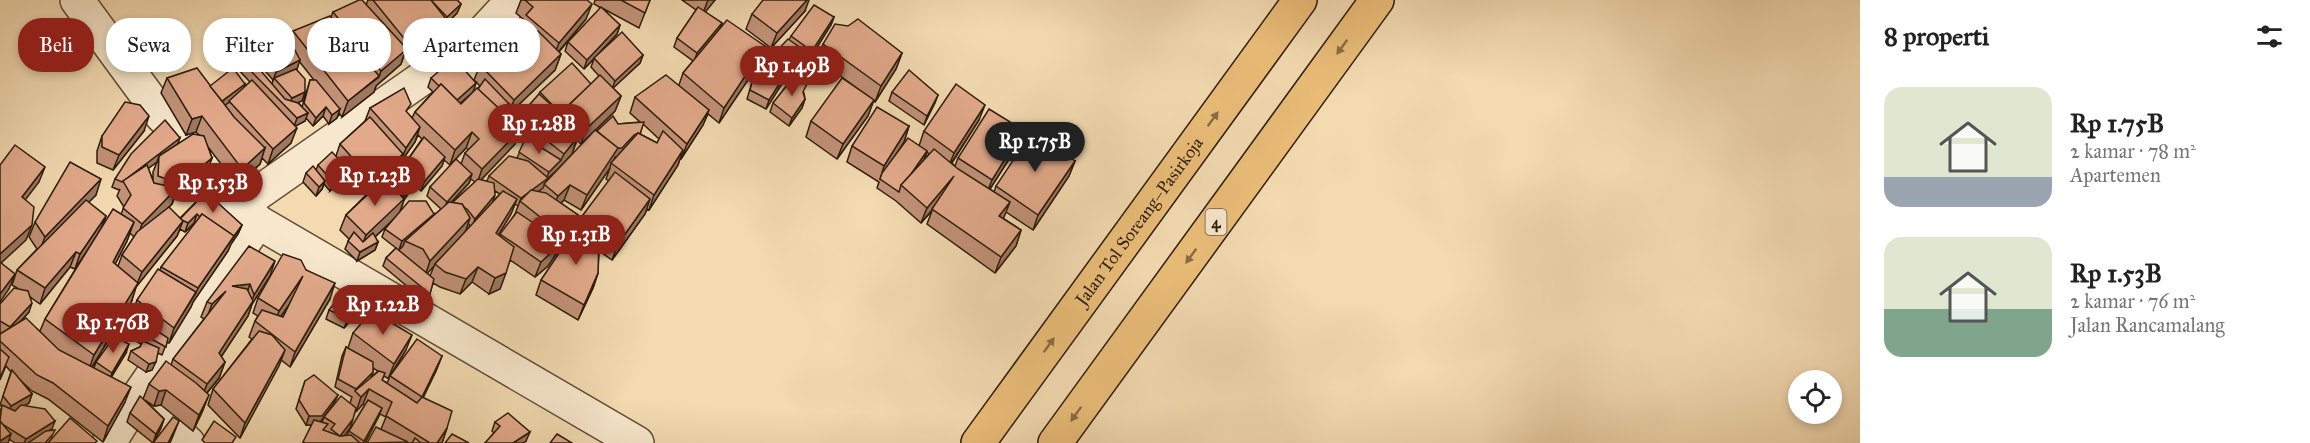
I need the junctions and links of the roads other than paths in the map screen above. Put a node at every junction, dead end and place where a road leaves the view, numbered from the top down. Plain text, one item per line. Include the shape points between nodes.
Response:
1 (77, 0) edge
2 (513, 0) edge
3 (1300, 0) edge
4 (1377, 0) edge
5 (250, 213) junction
6 (137, 398) junction
7 (109, 443) edge
8 (188, 443) edge
9 (637, 443) edge
10 (978, 443) edge
11 (1054, 443) edge

1 - 5 street via 153,105
2 - 5 street via 474,42
10 -> 3 highway, Jalan Tol Soreang–Pasirkoja
4 -> 11 highway, 4
5 - 6 street
5 - 9 street
6 - 7 street
6 - 8 street

